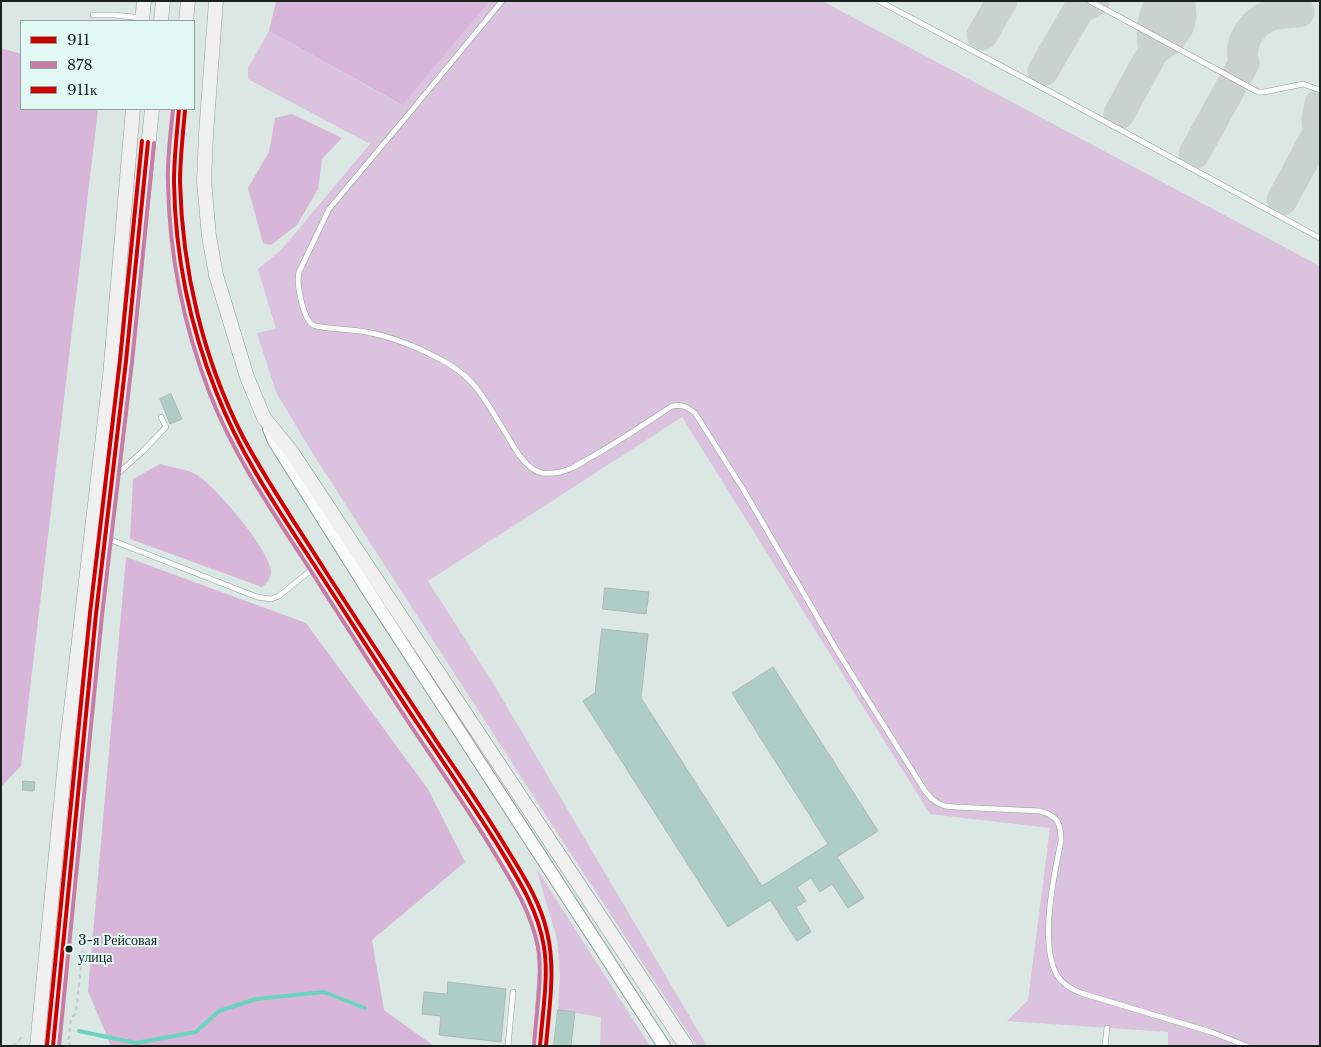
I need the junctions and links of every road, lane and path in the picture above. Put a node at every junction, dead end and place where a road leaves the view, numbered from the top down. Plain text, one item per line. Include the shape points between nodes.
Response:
1 (144, 1) edge
2 (163, 1) edge
3 (188, 1) edge
4 (216, 1) edge
5 (502, 1) edge
6 (879, 1) edge
7 (1090, 1) edge
8 (93, 15) dead end
9 (142, 20) edge
10 (160, 20) edge
11 (186, 20) edge
12 (1320, 90) edge
13 (133, 110) edge
14 (152, 110) edge
15 (179, 110) edge
16 (1320, 238) edge
17 (161, 417) dead end
18 (264, 418) junction
19 (112, 478) junction
20 (105, 538) junction
21 (315, 566) junction
22 (83, 946) dead end
23 (513, 992) dead end
24 (1107, 1028) dead end
25 (24, 1035) dead end
26 (13, 1046) edge
27 (36, 1046) edge
28 (53, 1046) edge
29 (71, 1046) edge
30 (508, 1046) edge
31 (540, 1046) edge
32 (664, 1046) edge
33 (686, 1046) edge
34 (1106, 1046) edge
35 (1247, 1046) edge

1 - 9 main road
2 - 10 main road
3 - 11 main road
4 - 18 main road via 204,181 209,236 230,325
5 - 35 lane via 329,208 298,277 309,320 315,326 382,336 453,367 478,391 519,455 542,473 571,468 672,406 684,406 695,413 836,649 932,799 955,808 1040,811 1050,813 1059,823 1062,841 1048,941 1053,968 1063,984 1080,993
6 - 16 lane
7 - 12 lane via 1258,92 1302,84
8 - 9 lane
13 - 27 main road via 110,376
14 - 19 main road
15 - 21 main road via 174,182 180,251 190,307 203,353 240,445
17 - 19 lane via 166,427
18 - 32 street via 279,448 369,592
18 - 33 main road via 296,459
19 - 20 main road
20 - 21 lane via 257,597 270,599 279,596
20 - 28 main road
21 - 31 main road via 476,809 532,904 542,935 546,966
22 - 29 path via 76,1013 71,1018 67,1041
23 - 30 lane
24 - 34 lane
25 - 26 path

